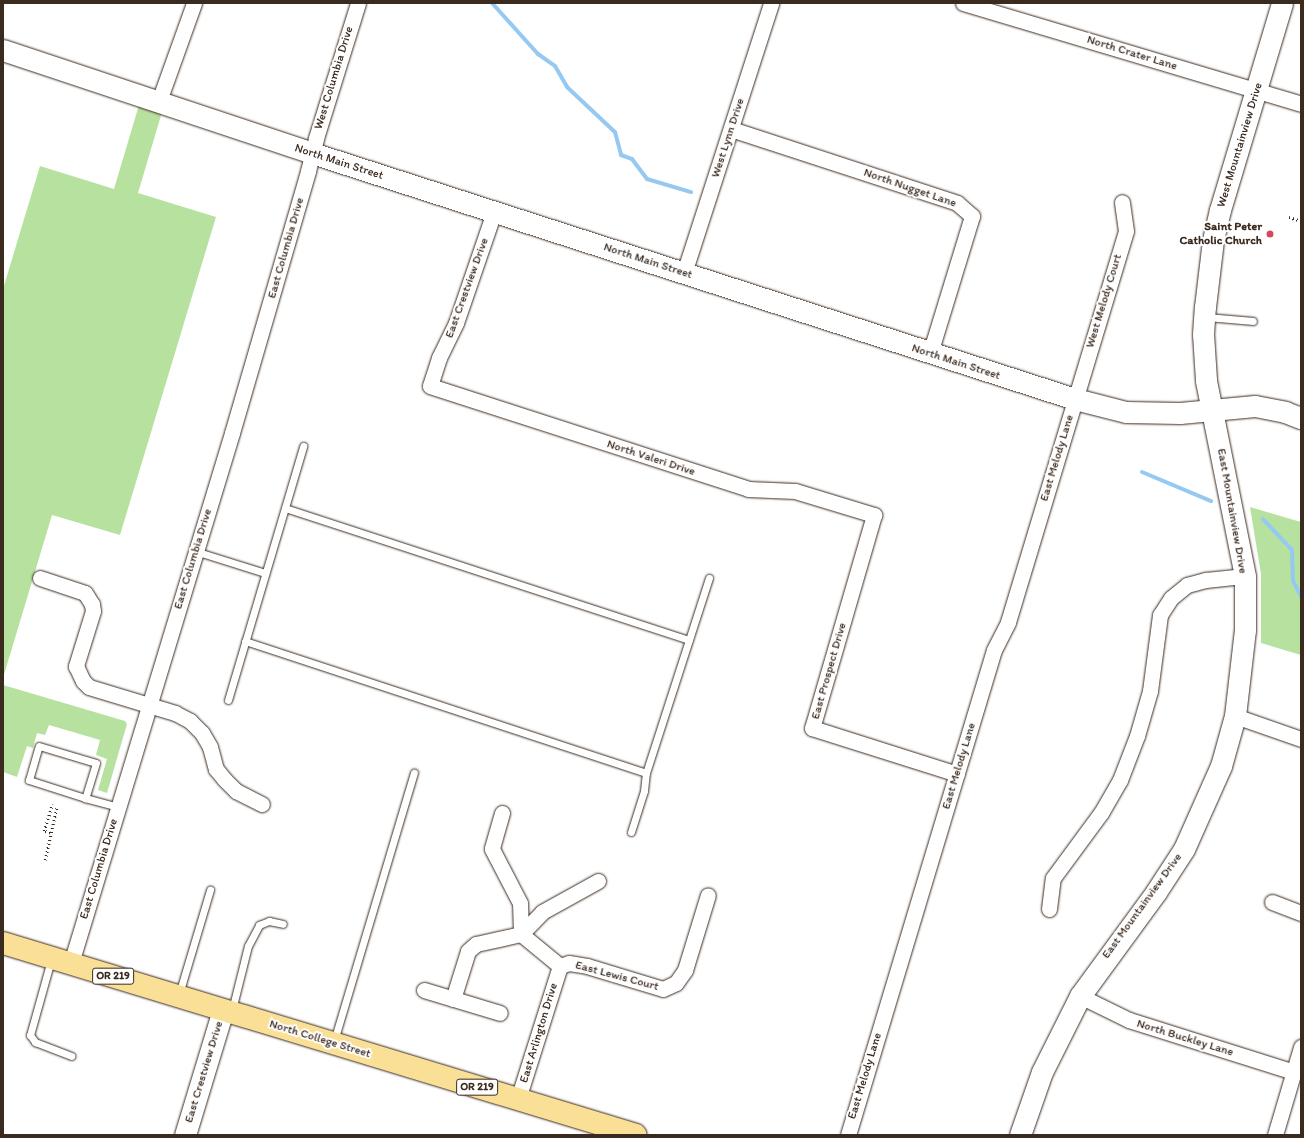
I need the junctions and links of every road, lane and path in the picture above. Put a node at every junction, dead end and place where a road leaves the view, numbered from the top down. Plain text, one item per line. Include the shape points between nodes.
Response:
1 (194, 3) edge
2 (358, 3) edge
3 (771, 3) edge
4 (963, 3) edge
5 (1282, 3) edge
6 (3, 50) edge
7 (1256, 91) junction
8 (159, 101) junction
9 (1301, 104) edge
10 (731, 129) junction
11 (312, 153) junction
12 (1122, 202) dead end
13 (494, 212) junction
14 (1289, 218) dead end
15 (1301, 221) edge
16 (684, 273) junction
17 (1204, 317) junction
18 (1254, 321) dead end
19 (930, 353) junction
20 (430, 386) joint
21 (1075, 399) junction
22 (1212, 408) junction
23 (1301, 418) edge
24 (303, 446) dead end
25 (284, 508) junction
26 (874, 515) joint
27 (194, 551) junction
28 (265, 573) junction
29 (1245, 576) junction
30 (40, 578) dead end
31 (708, 578) dead end
32 (689, 640) junction
33 (245, 641) junction
34 (228, 700) dead end
35 (148, 705) junction
36 (1235, 716) junction
37 (1301, 738) edge
38 (414, 773) dead end
39 (646, 773) junction
40 (956, 774) junction
41 (85, 798) junction
42 (52, 804) dead end
43 (262, 804) dead end
44 (58, 806) dead end
45 (118, 807) junction
46 (502, 814) dead end
47 (631, 832) dead end
48 (50, 833) junction
49 (45, 860) dead end
50 (598, 880) dead end
51 (210, 890) dead end
52 (708, 896) dead end
53 (1272, 902) dead end
54 (1049, 909) dead end
55 (1301, 913) edge
56 (283, 924) dead end
57 (521, 934) junction
58 (3, 943) edge
59 (61, 960) junction
60 (560, 966) junction
61 (424, 990) dead end
62 (178, 996) junction
63 (1080, 996) junction
64 (453, 999) junction
65 (228, 1011) junction
66 (500, 1013) dead end
67 (333, 1044) junction
68 (1301, 1048) edge
69 (71, 1056) dead end
70 (1294, 1072) junction
71 (518, 1099) junction
72 (184, 1135) edge
73 (636, 1135) edge
74 (848, 1135) edge
75 (1020, 1135) edge
76 (1275, 1135) edge

1 - 8 street
2 - 11 street, West Columbia Drive
3 - 10 street, West Lynn Drive
4 - 7 street, North Crater Lane
5 - 7 street, West Mountainview Drive
6 - 8 street, North Main Street
7 - 9 street, North Crater Lane
7 - 17 street, West Mountainview Drive via 1213,240
8 - 11 street, North Main Street
10 - 16 street, West Lynn Drive
10 - 19 street, North Nugget Lane via 957,203 972,216
11 - 13 street, North Main Street
11 - 27 street, East Columbia Drive via 235,425
12 - 21 street, West Melody Court via 1126,231
13 - 16 street, North Main Street
13 - 20 street, East Crestview Drive via 456,323 439,358
14 - 15 path
16 - 19 street, North Main Street
17 - 18 lane
17 - 22 street, West Mountainview Drive via 1206,380
19 - 21 street, North Main Street
20 - 26 street, North Valeri Drive via 748,489 795,492
21 - 22 street, North Main Street via 1126,412 1180,413
21 - 40 street, East Melody Lane via 1008,622 994,650
22 - 23 street, North Main Street via 1255,406
22 - 29 street, East Mountainview Drive
24 - 25 lane
25 - 28 lane
25 - 32 lane
26 - 40 street, East Prospect Drive via 812,728
27 - 28 lane
27 - 35 street, East Columbia Drive
28 - 33 lane
29 - 36 street, East Mountainview Drive via 1245,630
29 - 54 street via 1187,585 1171,598 1160,615 1150,691 1137,736 1120,780 1102,813 1053,878
30 - 35 street via 85,593 92,604 93,611 76,666 83,681 89,687
31 - 32 lane
32 - 39 lane
33 - 34 lane
33 - 39 lane
35 - 43 street via 175,713 190,721 202,733 210,747 216,769 225,780 236,791
35 - 45 street, East Columbia Drive
36 - 37 street
36 - 63 street, East Mountainview Drive via 1221,766 1184,849
38 - 67 lane
39 - 47 lane via 644,791
40 - 74 street, East Melody Lane
41 - 41 lane via 96,763 39,746 29,780
41 - 45 lane
42 - 48 path via 44,831
44 - 48 path
45 - 59 street, East Columbia Drive
46 - 57 street via 492,849 520,903
48 - 49 path
50 - 57 street via 542,912
51 - 62 lane
52 - 60 street, East Lewis Court via 685,970 676,983 663,989 587,966 570,963
53 - 55 street
56 - 65 lane via 269,920 258,926 248,946
57 - 60 street
57 - 64 street via 476,944 468,951
58 - 59 main road, North College Street / OR 219
59 - 62 main road, North College Street / OR 219
59 - 69 lane via 30,1035 35,1042
60 - 71 street, East Arlington Drive
61 - 64 street
62 - 65 main road, North College Street / OR 219
63 - 70 street, North Buckley Lane via 1129,1020
63 - 75 street, East Mountainview Drive via 1042,1072
64 - 66 street
65 - 67 main road, North College Street / OR 219
65 - 72 street, East Crestview Drive
67 - 71 main road, North College Street / OR 219
68 - 70 street
70 - 76 street
71 - 73 main road, North College Street / OR 219

